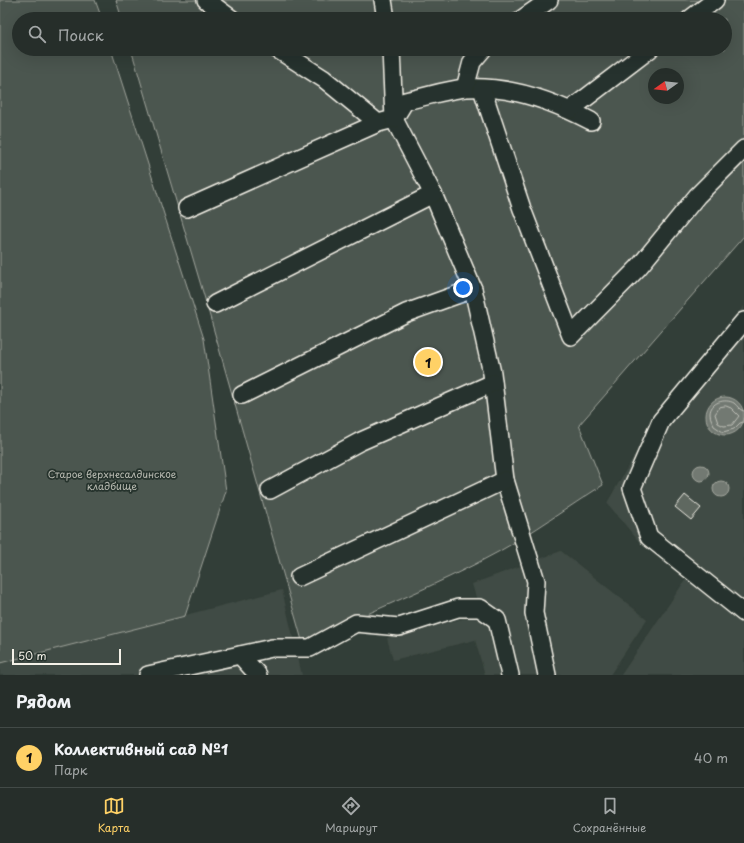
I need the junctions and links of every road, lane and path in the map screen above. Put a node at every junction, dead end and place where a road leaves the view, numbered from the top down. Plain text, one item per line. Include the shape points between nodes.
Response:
1 (206, 0) edge
2 (383, 0) edge
3 (548, 0) edge
4 (716, 0) edge
5 (222, 12) edge
6 (385, 12) edge
7 (532, 12) edge
8 (700, 12) edge
9 (288, 56) edge
10 (391, 56) edge
11 (477, 56) edge
12 (641, 56) edge
13 (474, 89) junction
14 (570, 110) junction
15 (386, 121) junction
16 (591, 121) dead end
17 (744, 148) edge
18 (433, 194) junction
19 (187, 208) dead end
20 (473, 289) junction
21 (215, 304) dead end
22 (744, 321) edge
23 (493, 383) junction
24 (242, 395) dead end
25 (505, 480) junction
26 (270, 490) dead end
27 (299, 577) dead end
28 (744, 613) edge
29 (240, 655) junction
30 (148, 675) edge
31 (258, 675) edge
32 (510, 675) edge
33 (547, 675) edge

1 - 5 lane
2 - 6 lane
3 - 7 lane
4 - 8 lane
9 - 15 lane
10 - 15 lane
11 - 13 lane via 472,62
12 - 14 lane
13 - 14 lane via 512,90
13 - 15 lane via 405,101
13 - 17 lane via 572,336 638,268 697,196
14 - 16 lane
15 - 18 lane
15 - 19 lane
18 - 20 lane
18 - 21 lane
20 - 23 lane
20 - 24 lane via 406,313
22 - 28 lane via 661,421 632,488 649,537
23 - 25 lane
23 - 26 lane via 359,442
25 - 27 lane
25 - 33 lane via 536,580 534,613
29 - 30 lane
29 - 31 lane
29 - 32 lane via 272,648 310,648 356,623 399,627 458,608 480,608 498,620

